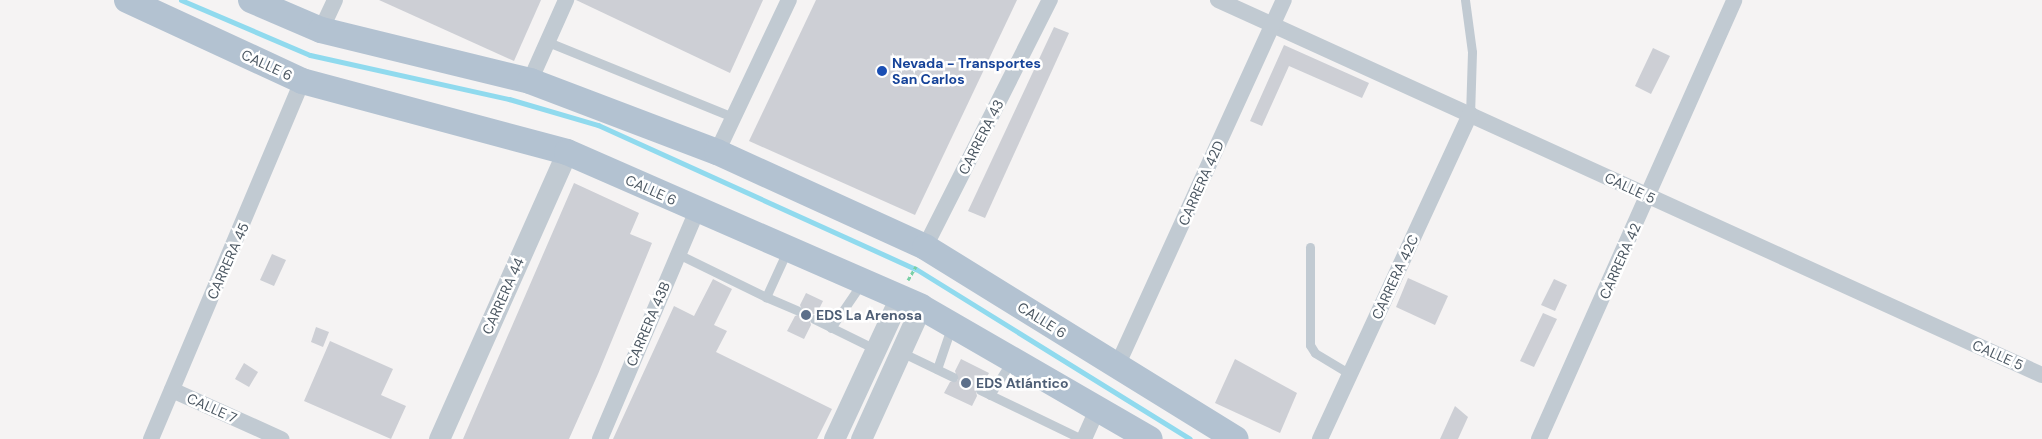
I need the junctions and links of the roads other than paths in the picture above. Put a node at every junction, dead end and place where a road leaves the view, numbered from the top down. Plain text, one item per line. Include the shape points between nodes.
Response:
1 (127, 0) edge
2 (251, 0) edge
3 (336, 0) edge
4 (566, 0) edge
5 (789, 0) edge
6 (1050, 0) edge
7 (1218, 0) edge
8 (1284, 0) edge
9 (1465, 0) edge
10 (1734, 0) edge
11 (1272, 25) junction
12 (321, 30) junction
13 (548, 42) junction
14 (302, 81) junction
15 (530, 81) junction
16 (1470, 114) junction
17 (733, 117) junction
18 (567, 152) junction
19 (717, 152) junction
20 (1648, 196) junction
21 (697, 210) junction
22 (1310, 247) dead end
23 (925, 248) junction
24 (788, 249) junction
25 (678, 254) junction
26 (863, 281) junction
27 (766, 297) junction
28 (911, 302) junction
29 (797, 310) dead end
30 (814, 319) dead end
31 (952, 325) junction
32 (832, 328) junction
33 (876, 349) junction
34 (900, 351) junction
35 (1012, 360) junction
36 (1117, 366) junction
37 (937, 369) junction
38 (1350, 374) junction
39 (2042, 375) edge
40 (953, 377) dead end
41 (172, 390) junction
42 (980, 390) dead end
43 (990, 395) junction
44 (1098, 408) junction
45 (151, 439) edge
46 (281, 439) edge
47 (439, 439) edge
48 (600, 439) edge
49 (834, 439) edge
50 (861, 439) edge
51 (1083, 439) edge
52 (1150, 439) edge
53 (1236, 439) edge
54 (1320, 439) edge
55 (1539, 439) edge

1 - 14 main road, CALLE 6
2 - 12 main road, CALLE 6
3 - 12 street
4 - 13 street
5 - 17 street
6 - 23 street, CARRERA 43
7 - 11 street, CALLE 5
8 - 11 street, CARRERA 42D
9 - 16 lane via 1472,52
10 - 20 street, CARRERA 42
11 - 16 street, CALLE 5
11 - 36 street, CARRERA 42D
12 - 15 main road, CALLE 6
13 - 15 street
13 - 17 lane
14 - 18 main road, CALLE 6
14 - 41 street, CARRERA 45
15 - 19 main road, CALLE 6
16 - 20 street, CALLE 5
16 - 38 street, CARRERA 42C
17 - 19 street
18 - 21 main road, CALLE 6
18 - 47 street, CARRERA 44
19 - 23 main road, CALLE 6
20 - 39 street, CALLE 5
20 - 55 street, CARRERA 42
21 - 24 main road, CALLE 6
21 - 25 street, CARRERA 43B
22 - 38 lane via 1310,345 1326,361
23 - 36 main road, CALLE 6
24 - 26 main road, CALLE 6
24 - 27 lane
25 - 27 lane
25 - 48 street, CARRERA 43B
26 - 28 main road, CALLE 6
26 - 32 lane
27 - 29 lane
28 - 31 main road, CALLE 6
28 - 33 street
28 - 34 street
30 - 32 lane
31 - 35 main road, CALLE 6
31 - 37 lane
32 - 33 lane
33 - 49 street
34 - 37 lane
34 - 50 street
35 - 43 lane
35 - 44 main road, CALLE 6
36 - 53 main road, CALLE 6
37 - 40 lane
38 - 54 street, CARRERA 42C
41 - 45 street, CARRERA 45
41 - 46 street, CALLE 7
42 - 43 lane
43 - 51 lane
44 - 51 street
44 - 52 main road, CALLE 6

